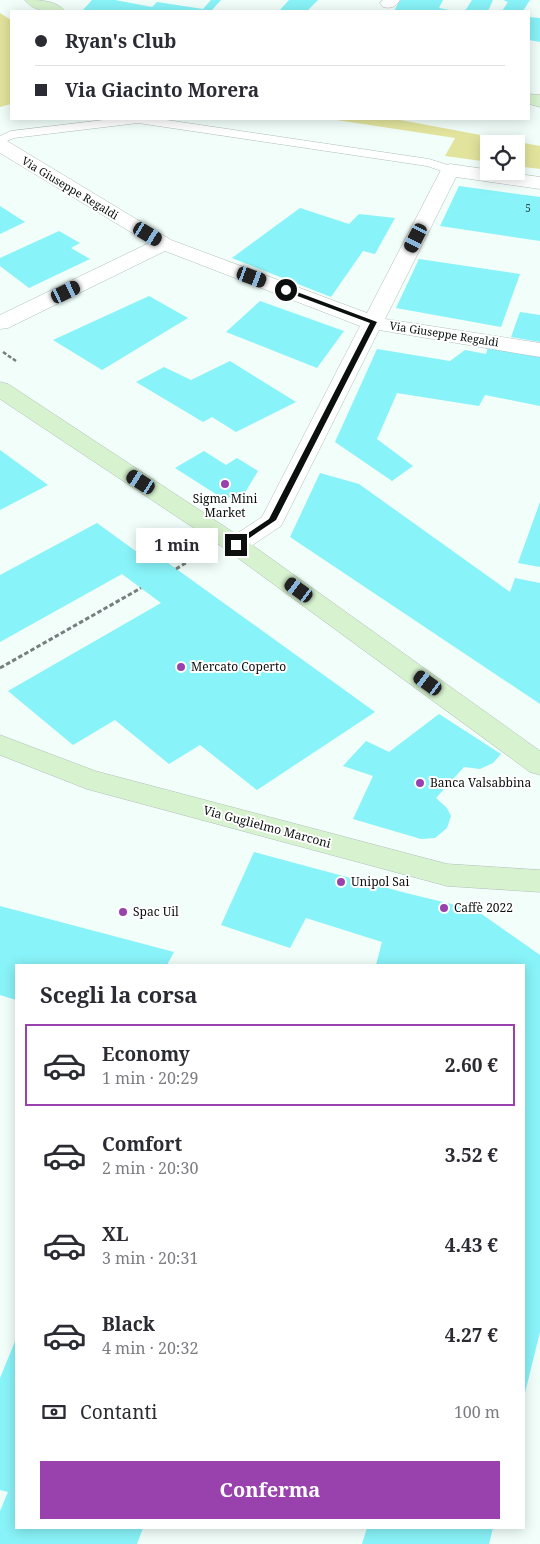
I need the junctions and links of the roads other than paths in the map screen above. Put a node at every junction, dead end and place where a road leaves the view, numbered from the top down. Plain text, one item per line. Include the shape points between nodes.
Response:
1 (33, 0) edge
2 (54, 10) edge
3 (130, 120) edge
4 (145, 120) edge
5 (0, 140) edge
6 (0, 146) edge
7 (450, 170) junction
8 (540, 184) edge
9 (164, 244) junction
10 (374, 322) junction
11 (0, 323) edge
12 (540, 350) edge
13 (0, 389) edge
14 (236, 545) junction
15 (0, 744) edge
16 (540, 765) edge
17 (540, 881) edge

1 - 2 main road
3 - 5 lane via 11,135
4 - 7 lane via 429,163
6 - 9 street, Via Giuseppe Regaldi
7 - 8 street
7 - 10 street
9 - 10 street, Via Giuseppe Regaldi
9 - 11 street
10 - 12 street, Via Giuseppe Regaldi
10 - 14 street via 272,520
13 - 14 main road
14 - 16 main road
15 - 17 main road, Via Guglielmo Marconi via 87,779 447,875

